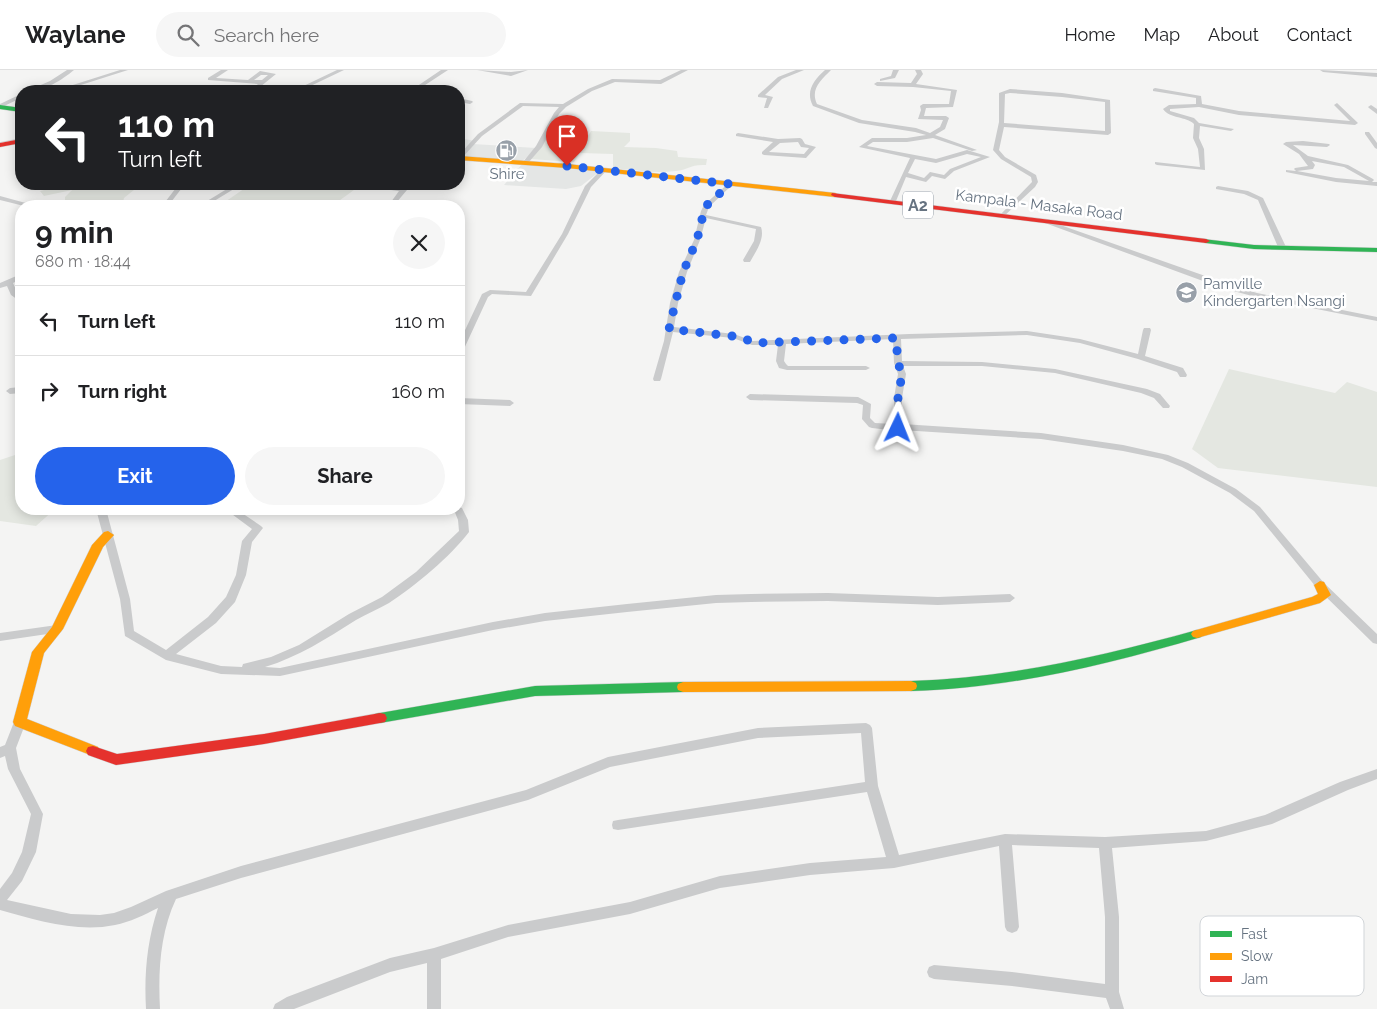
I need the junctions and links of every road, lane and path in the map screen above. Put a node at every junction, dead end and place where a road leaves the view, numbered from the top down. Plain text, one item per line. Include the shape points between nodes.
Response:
1 (71, 70) edge
2 (126, 70) edge
3 (225, 70) edge
4 (341, 70) edge
5 (445, 70) edge
6 (480, 70) edge
7 (525, 70) edge
8 (685, 70) edge
9 (801, 70) edge
10 (828, 70) edge
11 (896, 70) edge
12 (918, 70) edge
13 (1323, 70) edge
14 (1377, 75) edge
15 (249, 82) junction
16 (262, 82) junction
17 (45, 85) edge
18 (77, 85) edge
19 (259, 85) edge
20 (309, 85) edge
21 (422, 85) edge
22 (913, 85) junction
23 (1155, 90) dead end
24 (15, 99) edge
25 (465, 101) edge
26 (470, 102) dead end
27 (1199, 105) junction
28 (1337, 105) dead end
29 (564, 106) junction
30 (0, 107) edge
31 (766, 107) dead end
32 (1370, 107) dead end
33 (15, 109) edge
34 (1377, 112) edge
35 (1197, 124) junction
36 (1002, 125) junction
37 (1231, 129) dead end
38 (1377, 134) edge
39 (738, 135) dead end
40 (932, 135) junction
41 (778, 141) junction
42 (15, 142) edge
43 (0, 145) edge
44 (1327, 146) dead end
45 (1377, 147) edge
46 (465, 152) edge
47 (913, 157) junction
48 (465, 158) edge
49 (1306, 158) junction
50 (1008, 161) junction
51 (526, 162) junction
52 (1156, 163) dead end
53 (604, 170) junction
54 (904, 174) junction
55 (730, 184) junction
56 (1376, 185) edge
57 (1363, 187) dead end
58 (1218, 188) dead end
59 (177, 190) edge
60 (230, 190) edge
61 (404, 190) edge
62 (0, 198) edge
63 (170, 200) edge
64 (212, 200) edge
65 (396, 200) edge
66 (893, 201) junction
67 (15, 202) edge
68 (704, 216) junction
69 (1002, 216) junction
70 (1047, 222) junction
71 (1282, 247) junction
72 (1377, 250) edge
73 (747, 260) dead end
74 (15, 279) edge
75 (9, 282) junction
76 (0, 286) edge
77 (15, 294) edge
78 (1377, 318) edge
79 (669, 329) junction
80 (1147, 330) dead end
81 (465, 338) edge
82 (896, 338) junction
83 (782, 343) junction
84 (1141, 357) junction
85 (898, 363) junction
86 (866, 368) dead end
87 (1183, 376) dead end
88 (658, 378) dead end
89 (10, 391) dead end
90 (15, 391) edge
91 (750, 397) dead end
92 (465, 401) edge
93 (510, 403) dead end
94 (1166, 406) dead end
95 (898, 428) junction
96 (103, 515) edge
97 (239, 515) edge
98 (461, 515) edge
99 (108, 535) junction
100 (1320, 585) junction
101 (1010, 598) dead end
102 (57, 629) junction
103 (0, 637) edge
104 (1377, 640) edge
105 (166, 656) junction
106 (221, 670) junction
107 (20, 722) junction
108 (5, 750) edge
109 (1377, 774) edge
110 (872, 786) junction
111 (618, 825) dead end
112 (1005, 840) junction
113 (1105, 843) junction
114 (894, 862) junction
115 (171, 896) junction
116 (0, 899) edge
117 (0, 904) edge
118 (1012, 927) dead end
119 (434, 955) junction
120 (934, 972) dead end
121 (1112, 992) junction
122 (153, 1009) edge
123 (280, 1009) edge
124 (434, 1009) edge
125 (1117, 1009) edge

1 - 17 street
2 - 18 street
3 - 15 street via 210,79
4 - 20 street
5 - 21 street
6 - 7 street via 511,74
8 - 29 street via 662,82 614,80
9 - 31 street via 780,78 760,96 770,96
10 - 40 street via 811,90 814,105 861,122
11 - 22 street via 893,77 880,82
12 - 22 street via 920,74
13 - 14 street
15 - 16 street
15 - 16 street via 260,73 273,74
16 - 19 street
22 - 40 street via 954,90 951,106 922,106 924,110 920,118 946,118 942,128
23 - 27 street via 1199,97
24 - 30 street
25 - 26 street
27 - 28 street via 1240,113 1355,123
27 - 35 street via 1166,109
29 - 46 street via 522,104
29 - 51 street via 539,148
30 - 33 main road
32 - 34 street
35 - 37 street
35 - 52 street via 1196,138 1203,169
36 - 36 street via 1004,92 1108,101 1108,133
36 - 50 street via 996,150
38 - 45 street via 1367,133
39 - 41 street
40 - 47 street via 908,140 872,140 862,147
40 - 50 street
41 - 41 street via 800,140 803,146 813,147 806,156 764,153
42 - 43 main road
44 - 49 street via 1303,142 1286,144
47 - 54 street
47 - 54 street via 936,161 967,152 987,157 960,166 945,177 930,174 926,180
48 - 51 main road, Kampala - Masaka Road / A2
49 - 56 street via 1346,166
49 - 56 street via 1311,168 1288,171
50 - 69 street via 1034,176 1035,182
51 - 53 main road, Kampala - Masaka Road / A2
53 - 55 main road, Kampala - Masaka Road / A2
53 - 81 street via 588,186 565,234 528,294 490,292
54 - 66 street
55 - 66 main road, Kampala - Masaka Road / A2
55 - 68 street via 706,206
56 - 57 street
58 - 71 street via 1246,192 1261,199
59 - 63 street
60 - 64 street
61 - 65 street
62 - 67 street
66 - 69 main road, Kampala - Masaka Road / A2
68 - 73 street via 759,228 756,244
68 - 79 street via 683,272
69 - 70 main road, Kampala - Masaka Road / A2
70 - 71 main road, Kampala - Masaka Road / A2
70 - 78 street via 1225,286
71 - 72 main road, Kampala - Masaka Road / A2
74 - 75 street
75 - 76 street
75 - 77 street
79 - 83 street via 741,337 754,343
79 - 88 street
80 - 84 street
82 - 83 street
82 - 84 street via 1027,333 1080,341
82 - 85 street
83 - 86 street via 780,360 787,368
84 - 87 street via 1180,370
85 - 94 street via 982,364 1055,370 1144,391 1157,396
85 - 95 street via 902,374
89 - 90 street
91 - 95 street via 862,401 867,404 867,422
92 - 93 street
95 - 100 street via 1041,436 1165,457 1233,491 1257,509
96 - 99 street
97 - 105 street via 258,528 247,541 241,576 231,599 212,620
98 - 106 street via 464,532 388,599 324,637 286,655 254,666
99 - 102 main road via 98,545
99 - 105 street via 125,599 129,633
100 - 104 street
100 - 107 main road via 1325,595 1316,600 1170,643 1081,665 972,683 536,691 264,739 116,760
101 - 106 street via 938,601 828,597 716,599 545,617 280,672
102 - 103 street
102 - 107 main road via 38,652
105 - 106 street
107 - 108 street
108 - 116 street via 37,814 29,852 17,877
109 - 113 street via 1267,820 1206,836
110 - 111 street
110 - 114 street
110 - 115 street via 866,728 758,733 608,762 528,795 241,872
112 - 113 street
112 - 114 street
112 - 118 street
113 - 121 street via 1112,917
114 - 119 street via 810,869 720,882 630,908 508,931
115 - 117 street via 114,919 54,918
115 - 122 street via 156,946 150,983
119 - 123 street via 390,965
119 - 124 street
120 - 121 street
121 - 125 street

